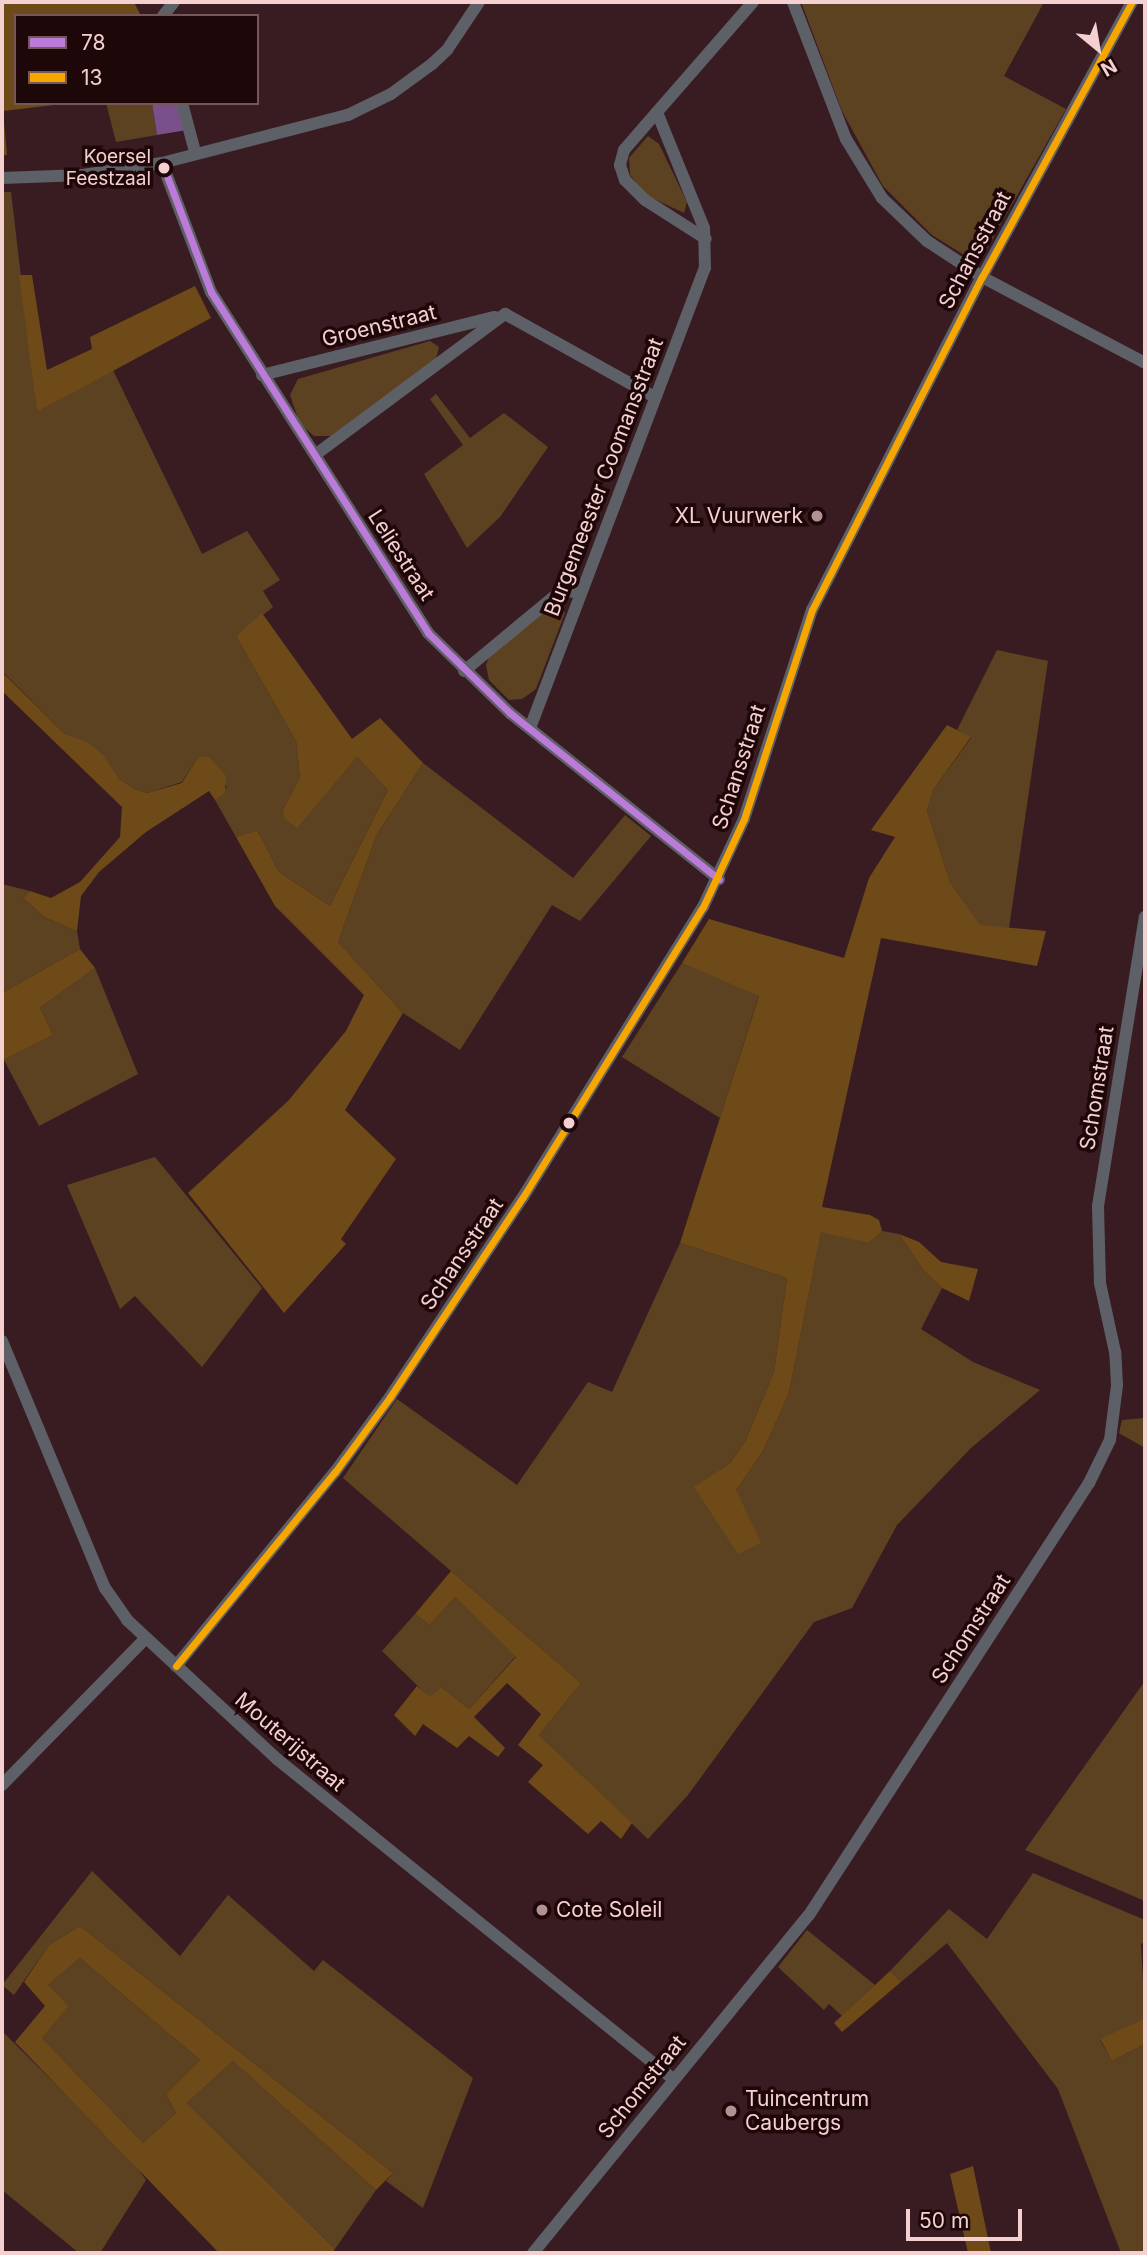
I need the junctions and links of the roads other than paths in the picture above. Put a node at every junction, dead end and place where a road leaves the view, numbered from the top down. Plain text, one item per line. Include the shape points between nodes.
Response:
1 (479, 2) edge
2 (753, 2) edge
3 (793, 2) edge
4 (1132, 2) edge
5 (183, 105) edge
6 (657, 112) junction
7 (195, 152) junction
8 (162, 163) junction
9 (2, 178) edge
10 (706, 239) junction
11 (982, 277) junction
12 (505, 314) junction
13 (1145, 363) edge
14 (262, 375) junction
15 (655, 397) junction
16 (315, 455) junction
17 (581, 593) junction
18 (464, 671) junction
19 (530, 728) junction
20 (719, 879) junction
21 (1145, 917) edge
22 (2, 1341) edge
23 (145, 1639) junction
24 (176, 1666) junction
25 (2, 1785) edge
26 (673, 2079) junction
27 (533, 2253) edge

1 - 7 street via 447,50 380,100 324,124
2 - 6 street
3 - 11 street via 846,139 882,198 928,240
4 - 11 street, Schansstraat
5 - 7 street
6 - 10 street, Burgemeester Coomansstraat
6 - 10 street via 624,150 620,165 625,180 645,200
7 - 8 street
8 - 9 street via 83,175
8 - 14 street, Leliestraat via 211,292
10 - 15 street, Burgemeester Coomansstraat via 705,268
11 - 13 street
11 - 20 street, Schansstraat via 812,610 744,819
12 - 14 street, Groenstraat
12 - 15 street
12 - 16 street, Groenstraat
14 - 16 street, Leliestraat
15 - 17 street, Burgemeester Coomansstraat
16 - 18 street, Leliestraat via 428,633
17 - 18 street via 562,590
17 - 19 street, Burgemeester Coomansstraat
18 - 19 street, Leliestraat
19 - 20 street, Leliestraat
20 - 24 street, Schansstraat via 530,1186 390,1397 335,1472
21 - 26 street, Schomstraat via 1098,1206 1100,1283 1117,1385 1110,1440 1089,1483 809,1915
22 - 23 street, Mouterijstraat via 105,1588
23 - 24 street, Mouterijstraat
23 - 25 street
24 - 26 street, Mouterijstraat via 277,1759
26 - 27 street, Schomstraat

